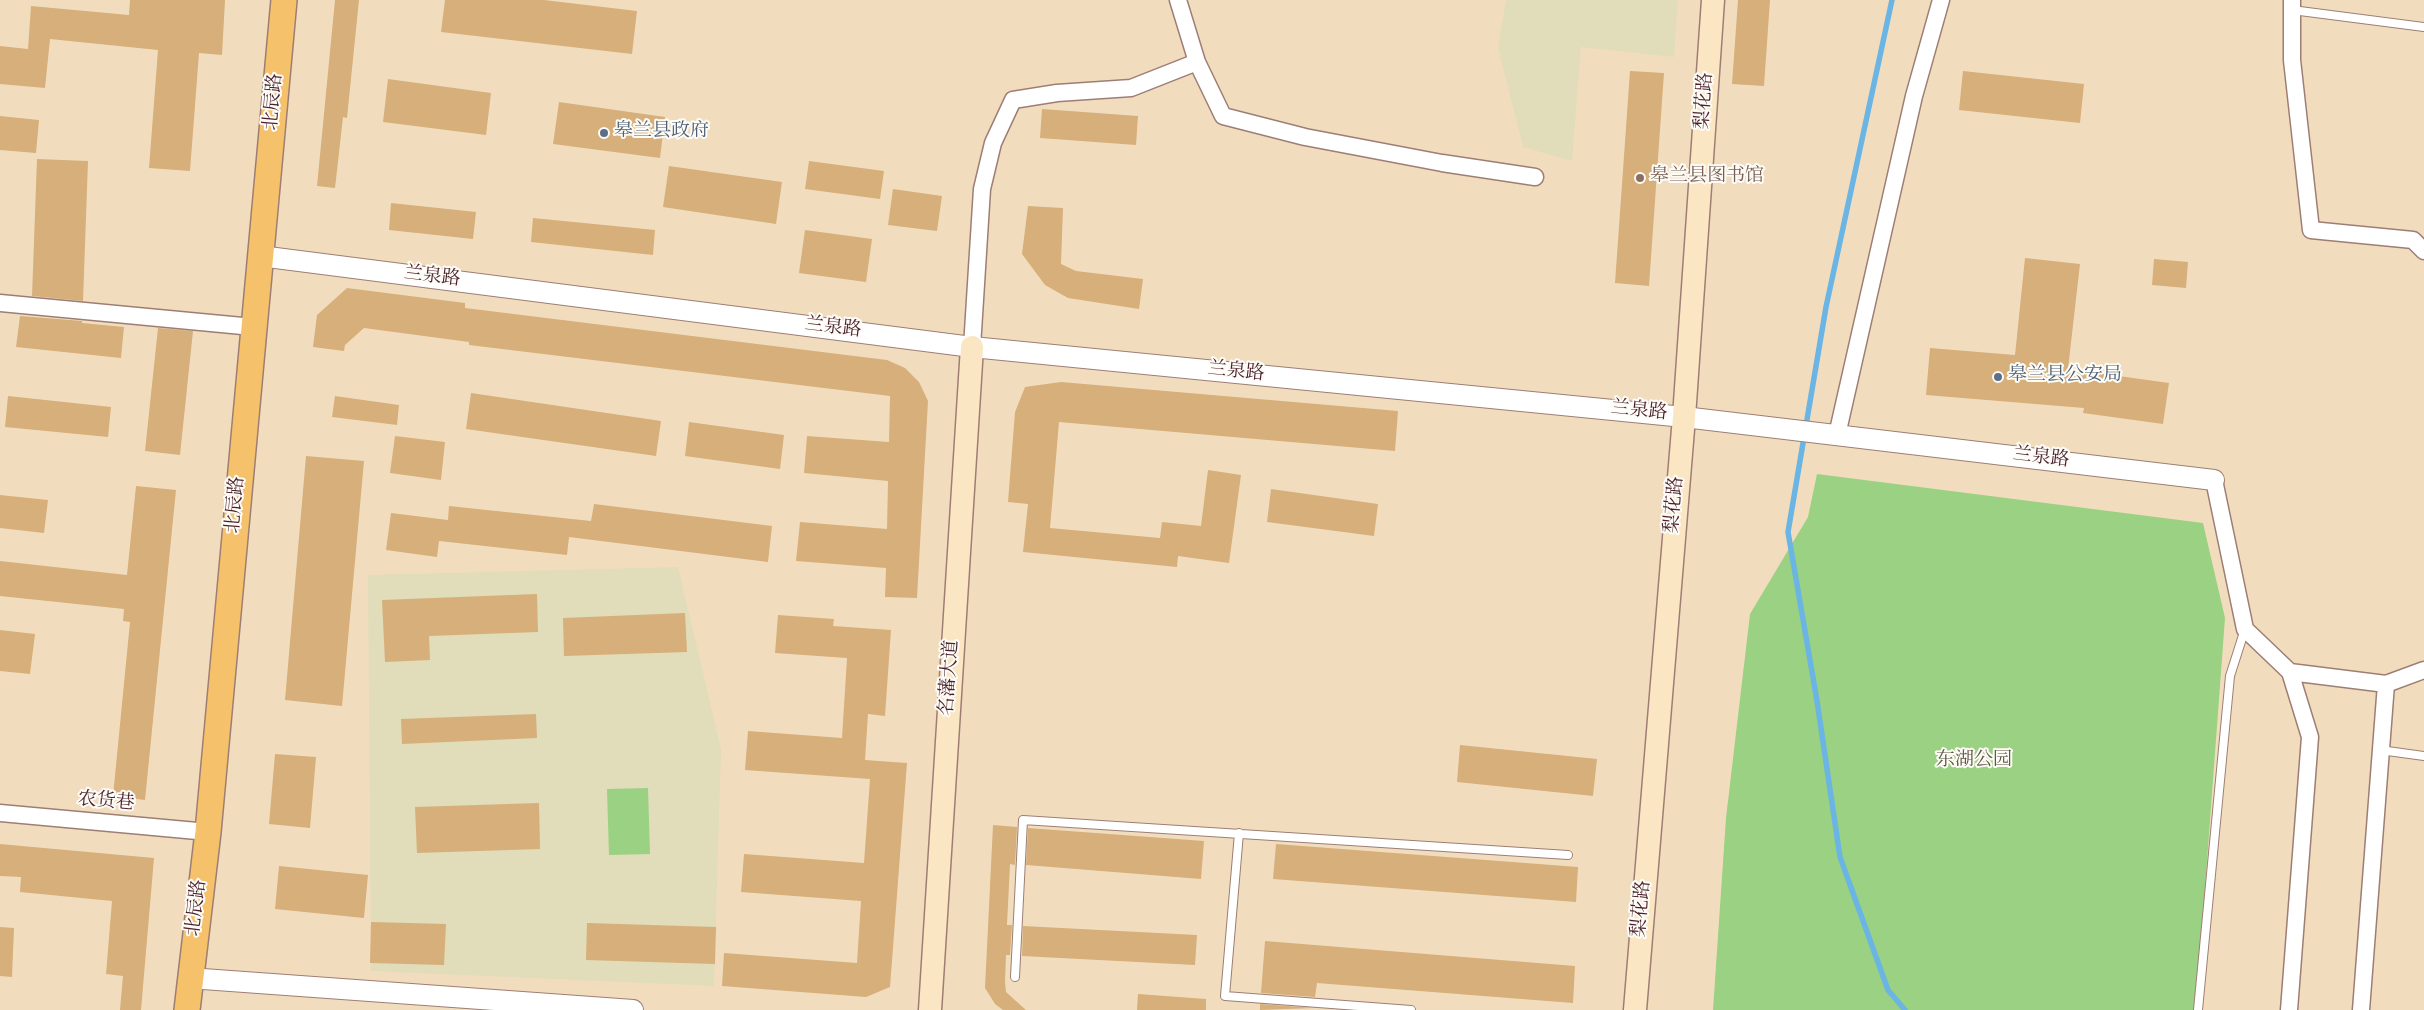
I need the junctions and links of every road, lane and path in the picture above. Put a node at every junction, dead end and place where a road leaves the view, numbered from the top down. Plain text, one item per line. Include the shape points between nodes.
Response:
1 (284, 0) edge
2 (1178, 0) edge
3 (1713, 0) edge
4 (1941, 0) edge
5 (2292, 5) edge
6 (2424, 27) edge
7 (1197, 62) junction
8 (1535, 177) dead end
9 (2424, 251) edge
10 (260, 256) junction
11 (0, 303) edge
12 (253, 327) junction
13 (972, 347) junction
14 (1684, 417) junction
15 (1829, 434) junction
16 (2214, 480) joint
17 (2245, 630) junction
18 (2424, 670) edge
19 (2290, 672) junction
20 (2386, 684) junction
21 (2380, 750) junction
22 (2424, 756) edge
23 (0, 813) edge
24 (208, 832) junction
25 (1239, 833) junction
26 (1568, 855) dead end
27 (1015, 977) dead end
28 (190, 978) junction
29 (187, 1010) edge
30 (633, 1010) edge
31 (930, 1010) edge
32 (1411, 1010) edge
33 (1635, 1010) edge
34 (2198, 1010) edge
35 (2289, 1010) edge
36 (2361, 1010) edge

1 - 10 main road, 北辰路
2 - 7 street
3 - 14 main road, 梨花路
4 - 15 street
5 - 6 lane
5 - 9 street via 2292,60 2311,230 2413,240
7 - 8 street via 1223,116 1306,137
7 - 13 street via 1131,88 1057,93 1013,100 993,143 982,189
10 - 12 main road, 北辰路
10 - 13 street, 兰泉路
11 - 12 street
12 - 24 main road, 北辰路
13 - 14 street, 兰泉路
13 - 31 main road, 名藩大道
14 - 15 street, 兰泉路
14 - 33 main road, 梨花路
15 - 16 street, 兰泉路
16 - 17 street
17 - 19 street
17 - 34 lane via 2230,676
18 - 20 street
19 - 20 street
19 - 35 street via 2310,737
20 - 21 street
21 - 22 lane
21 - 36 street
23 - 24 street, 农货巷
24 - 28 main road, 北辰路
25 - 26 lane
25 - 27 lane via 1023,820
25 - 32 lane via 1225,996
28 - 29 main road, 北辰路
28 - 30 street

